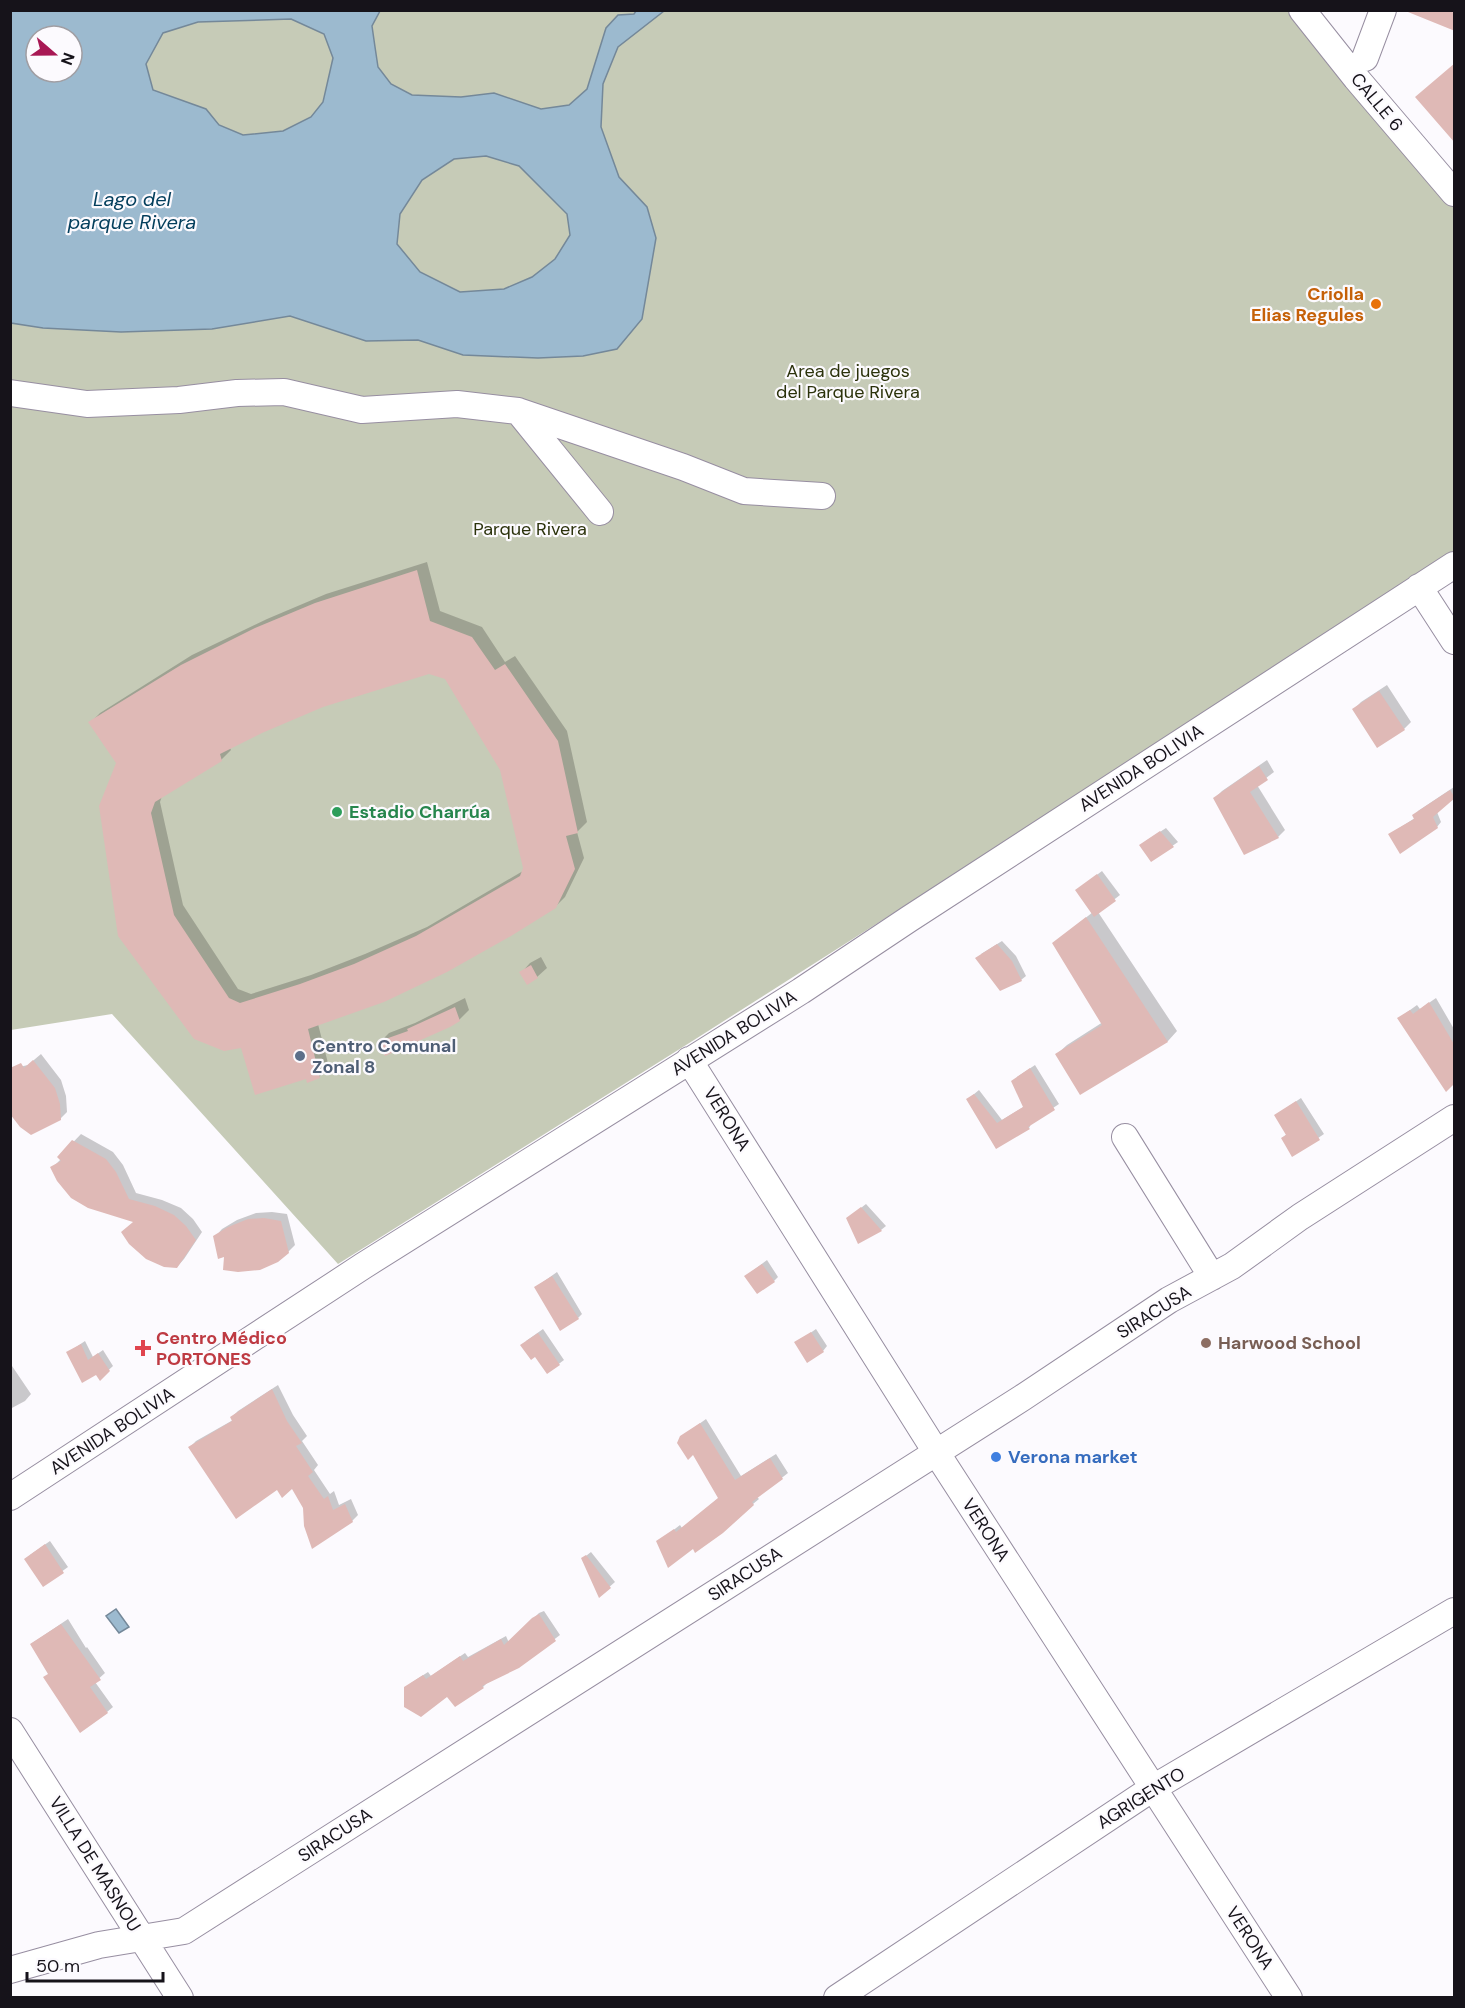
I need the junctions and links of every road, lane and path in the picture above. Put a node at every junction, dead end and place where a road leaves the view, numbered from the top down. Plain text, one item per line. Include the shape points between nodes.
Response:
1 (1302, 10) edge
2 (1383, 10) edge
3 (1365, 58) dead end
4 (1455, 193) edge
5 (10, 393) edge
6 (518, 411) junction
7 (822, 496) dead end
8 (600, 512) dead end
9 (1455, 565) edge
10 (1419, 587) junction
11 (1455, 641) edge
12 (689, 1060) junction
13 (1455, 1118) edge
14 (1125, 1137) dead end
15 (1212, 1277) junction
16 (936, 1452) junction
17 (10, 1497) edge
18 (1455, 1611) edge
19 (10, 1731) edge
20 (1153, 1788) junction
21 (142, 1939) junction
22 (10, 1970) edge
23 (180, 1998) edge
24 (837, 1998) edge
25 (1288, 1998) edge

1 - 4 street, CALLE 6
2 - 3 street
5 - 6 street via 87,404 284,392 362,410 457,404
6 - 7 street via 744,492
6 - 8 street
9 - 10 street, AVENIDA BOLIVIA
10 - 11 street
10 - 12 street, AVENIDA BOLIVIA
12 - 16 street, VERONA
12 - 17 street, AVENIDA BOLIVIA via 363,1266
13 - 15 street, SIRACUSA
14 - 15 street
15 - 16 street, SIRACUSA via 1169,1300
16 - 20 street, VERONA
16 - 21 street, SIRACUSA via 184,1931
18 - 20 street, AGRIGENTO
19 - 21 street, VILLA DE MASNOU
20 - 24 street, AGRIGENTO
20 - 25 street, VERONA
21 - 22 street, SIRACUSA via 99,1945
21 - 23 street, VILLA DE MASNOU

